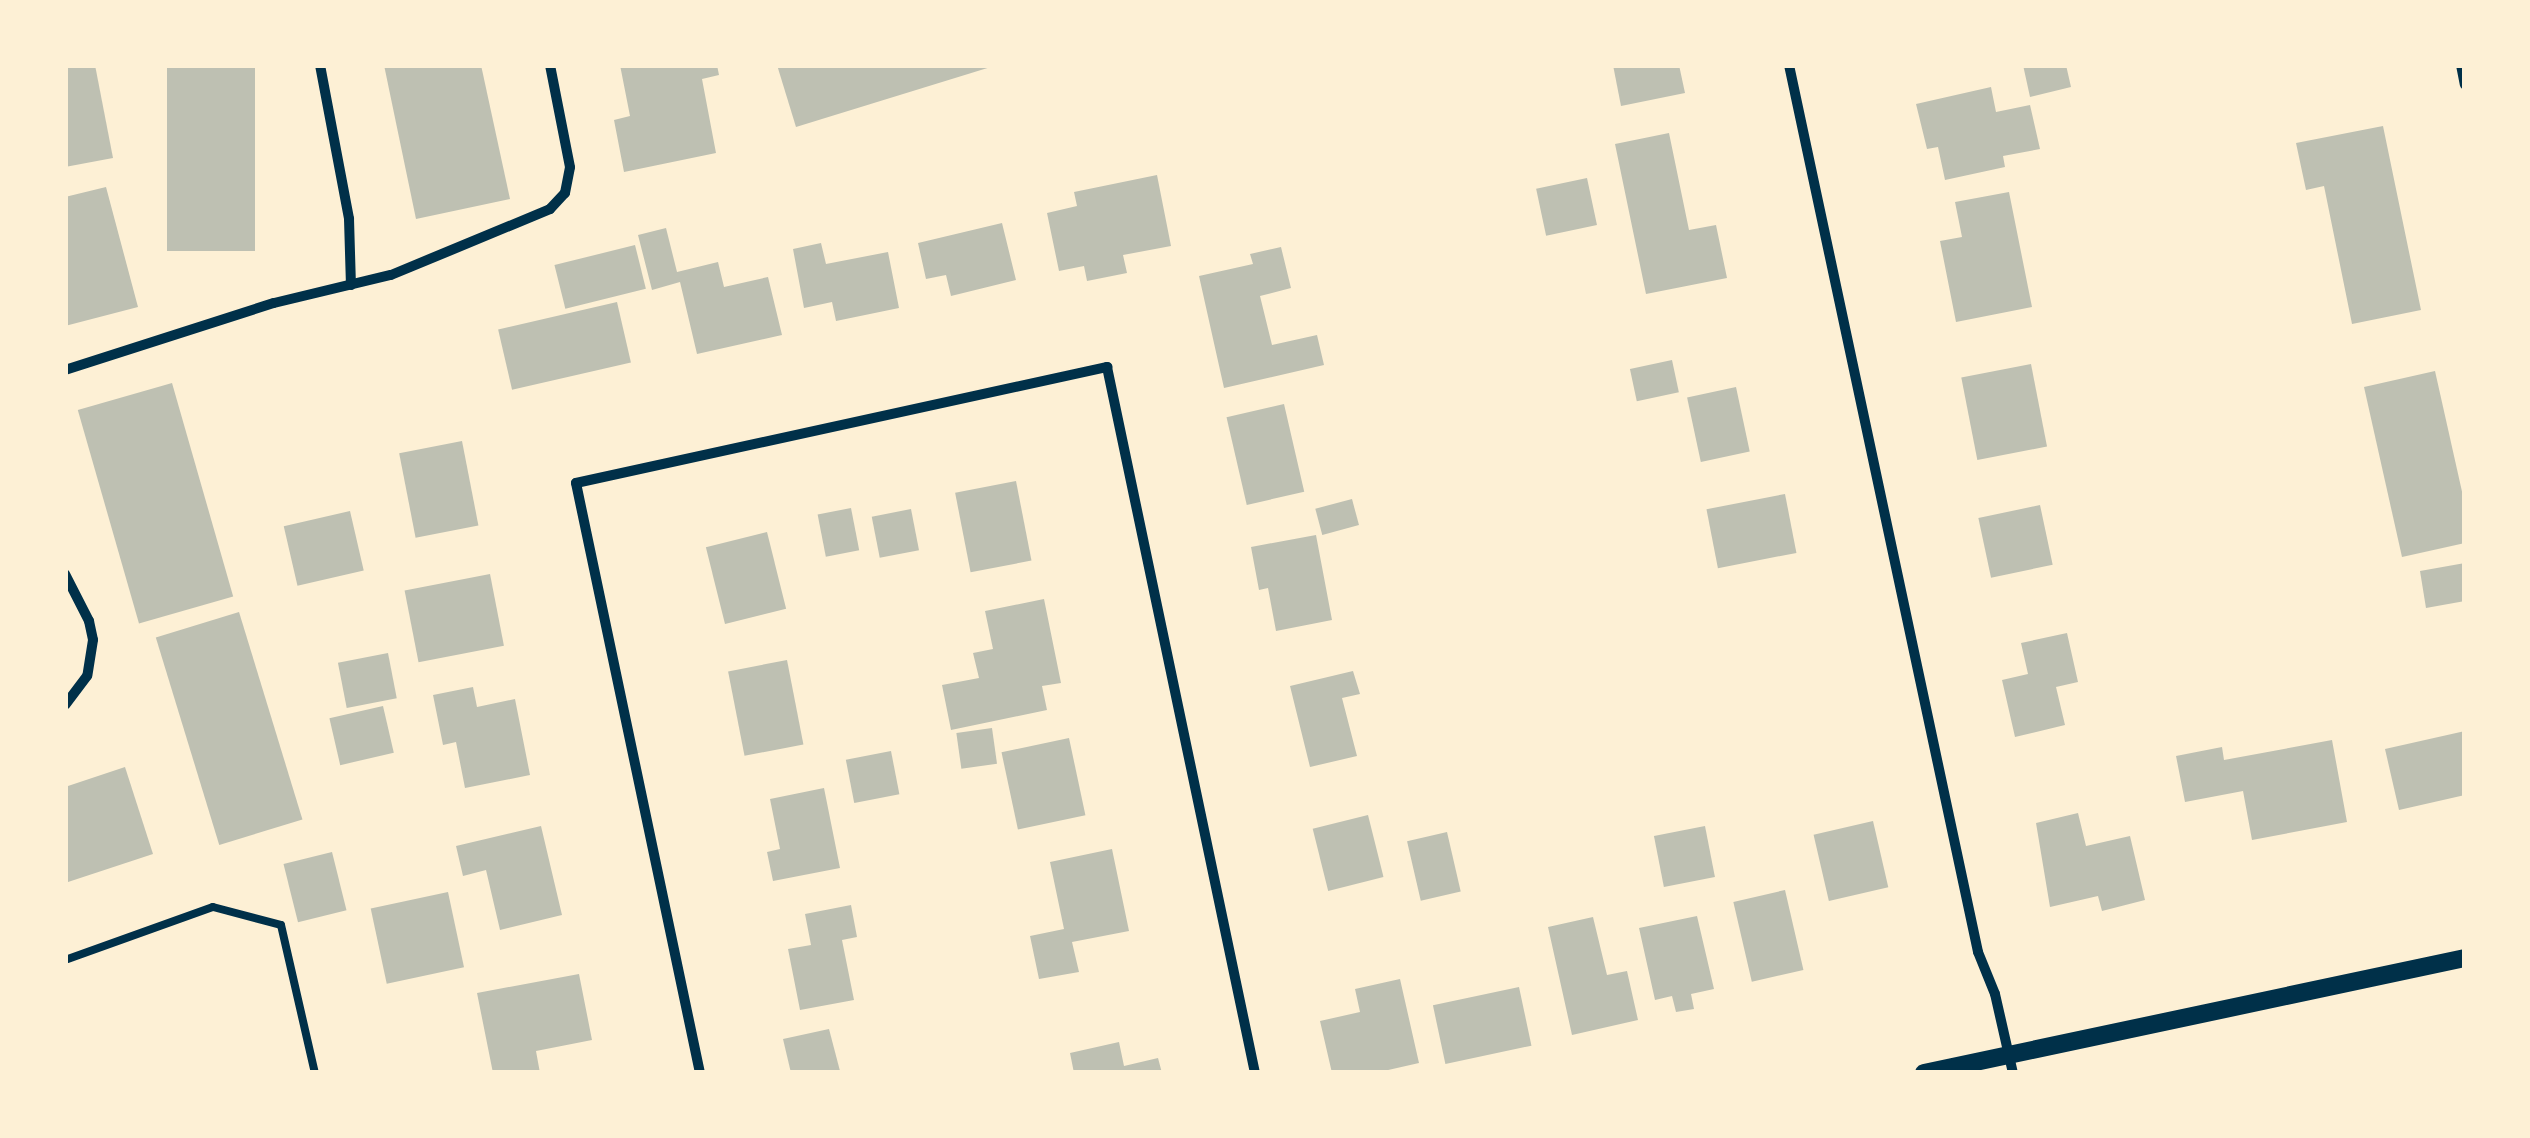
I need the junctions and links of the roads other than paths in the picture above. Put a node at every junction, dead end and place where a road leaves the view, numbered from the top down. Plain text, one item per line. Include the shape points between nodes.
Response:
1 (320, 65) edge
2 (550, 65) edge
3 (1789, 65) edge
4 (2461, 65) edge
5 (2465, 85) edge
6 (351, 284) junction
7 (65, 370) edge
8 (65, 574) edge
9 (65, 705) edge
10 (2465, 958) edge
11 (65, 960) edge
12 (2011, 1064) edge
13 (315, 1073) edge
14 (700, 1073) edge
15 (1255, 1073) edge
16 (1924, 1073) edge

1 - 6 street via 349,220
2 - 6 street via 570,167 565,193 550,209 390,275
3 - 12 street via 1978,952
4 - 5 street
6 - 7 street
8 - 9 street via 93,640 87,676
10 - 12 street
11 - 13 lane via 213,908 280,926
12 - 16 street
14 - 15 street via 576,482 1107,367

